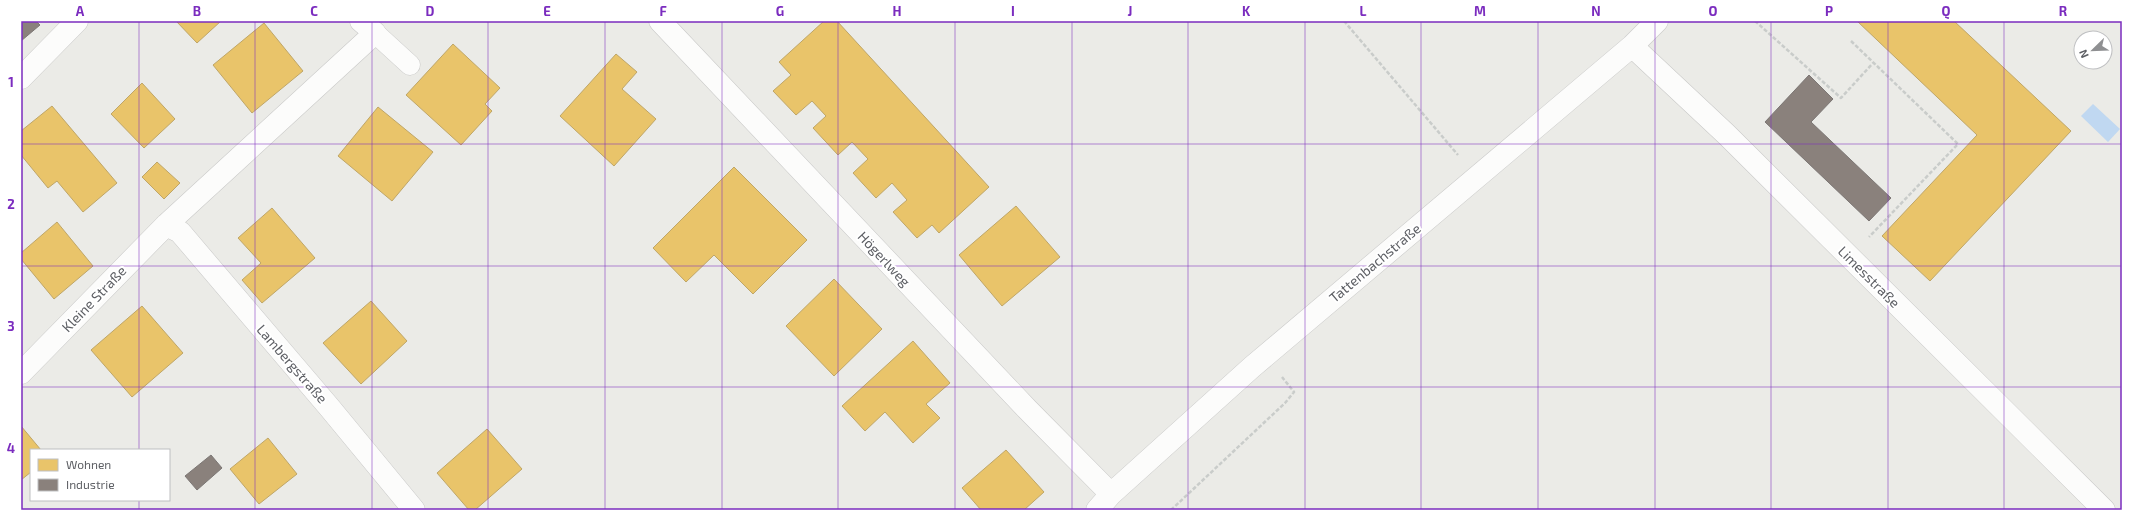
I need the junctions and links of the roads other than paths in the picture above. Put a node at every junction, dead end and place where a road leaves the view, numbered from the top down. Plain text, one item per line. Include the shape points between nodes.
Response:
1 (77, 21) edge
2 (660, 21) edge
3 (1658, 21) edge
4 (368, 27) edge
5 (1632, 46) junction
6 (410, 65) dead end
7 (21, 78) edge
8 (166, 225) junction
9 (21, 373) edge
10 (1111, 494) junction
11 (414, 510) edge
12 (1097, 510) edge
13 (2104, 510) edge

1 - 7 street
2 - 10 street, Högerlweg via 1027,409
3 - 5 street, Tattenbachstraße
4 - 6 lane
4 - 8 street, Kleine Straße
5 - 10 street, Tattenbachstraße via 1252,366
5 - 13 street, Limesstraße via 1727,135
8 - 9 street, Kleine Straße
8 - 11 street, Lambergstraße via 180,232
10 - 12 street, Tattenbachstraße

